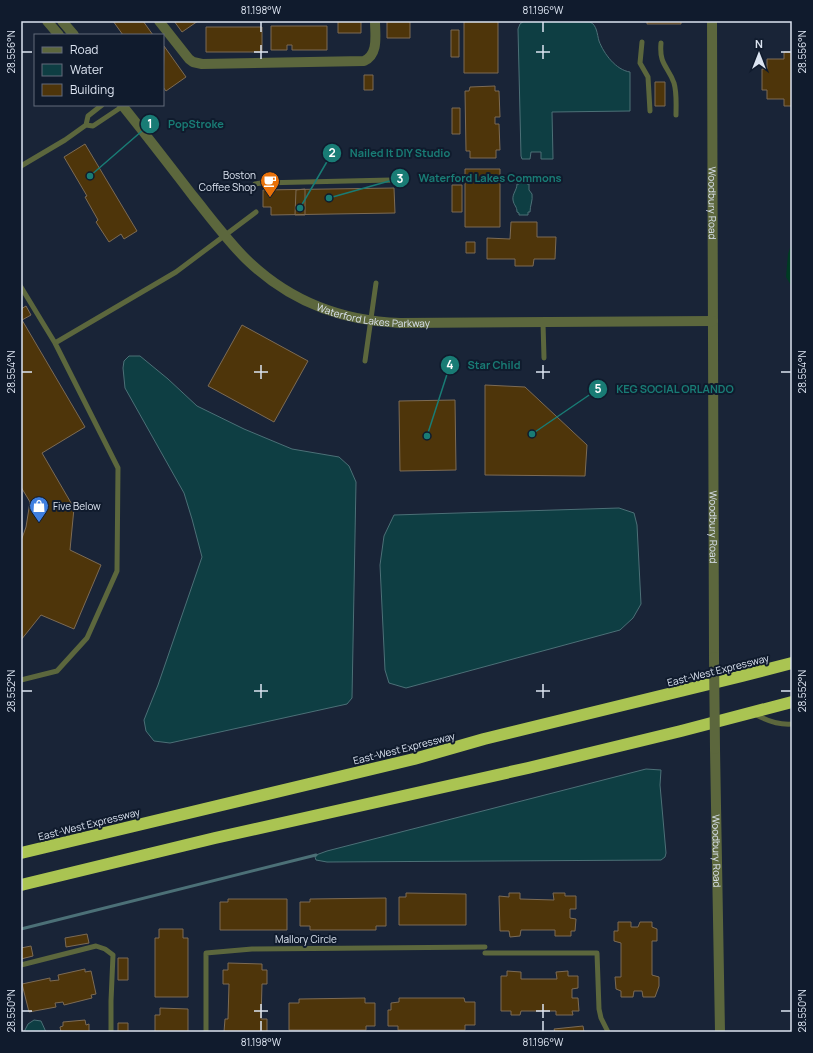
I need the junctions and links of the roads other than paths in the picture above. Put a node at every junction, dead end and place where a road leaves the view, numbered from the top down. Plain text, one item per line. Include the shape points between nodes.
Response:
1 (47, 21) edge
2 (62, 21) edge
3 (159, 21) edge
4 (374, 21) edge
5 (712, 21) edge
6 (58, 34) edge
7 (73, 34) edge
8 (642, 42) dead end
9 (661, 43) dead end
10 (101, 106) edge
11 (122, 106) edge
12 (650, 111) dead end
13 (676, 115) dead end
14 (86, 125) junction
15 (21, 166) edge
16 (399, 183) dead end
17 (255, 184) dead end
18 (256, 212) dead end
19 (225, 235) junction
20 (376, 283) dead end
21 (21, 287) edge
22 (372, 321) junction
23 (714, 321) junction
24 (543, 323) junction
25 (55, 344) junction
26 (544, 358) dead end
27 (365, 361) dead end
28 (792, 663) edge
29 (21, 680) edge
30 (792, 702) edge
31 (752, 712) junction
32 (792, 724) edge
33 (21, 853) edge
34 (21, 885) edge
35 (485, 947) dead end
36 (485, 954) dead end
37 (21, 965) edge
38 (111, 1032) edge
39 (206, 1032) edge
40 (608, 1032) edge
41 (720, 1032) edge

1 - 6 street
2 - 7 street
3 - 4 street via 189,59 202,64 364,61 370,58 374,51
5 - 23 street, Woodbury Road
8 - 12 lane via 640,63 648,77
9 - 13 lane via 662,62 674,84
10 - 14 lane via 88,116
11 - 14 lane via 94,126
11 - 19 street, Waterford Lakes Parkway
14 - 15 lane
16 - 17 lane via 391,180
18 - 19 lane
19 - 22 street, Waterford Lakes Parkway via 259,271 287,292 328,311
19 - 25 lane via 176,272
20 - 22 lane
21 - 25 lane
22 - 24 street, Waterford Lakes Parkway
22 - 27 lane
23 - 24 street, Waterford Lakes Parkway
23 - 41 street, Woodbury Road, bridge via 714,657
24 - 26 lane
25 - 29 lane via 118,468 117,572 87,638 57,671
28 - 33 highway, East-West Expressway via 484,739 414,759
30 - 31 highway
31 - 32 lane via 783,725
31 - 34 highway via 528,768 215,838
35 - 39 lane, Mallory Circle via 266,948 206,953
36 - 40 lane via 597,954 599,1009
37 - 38 lane via 96,946 105,948 113,955

